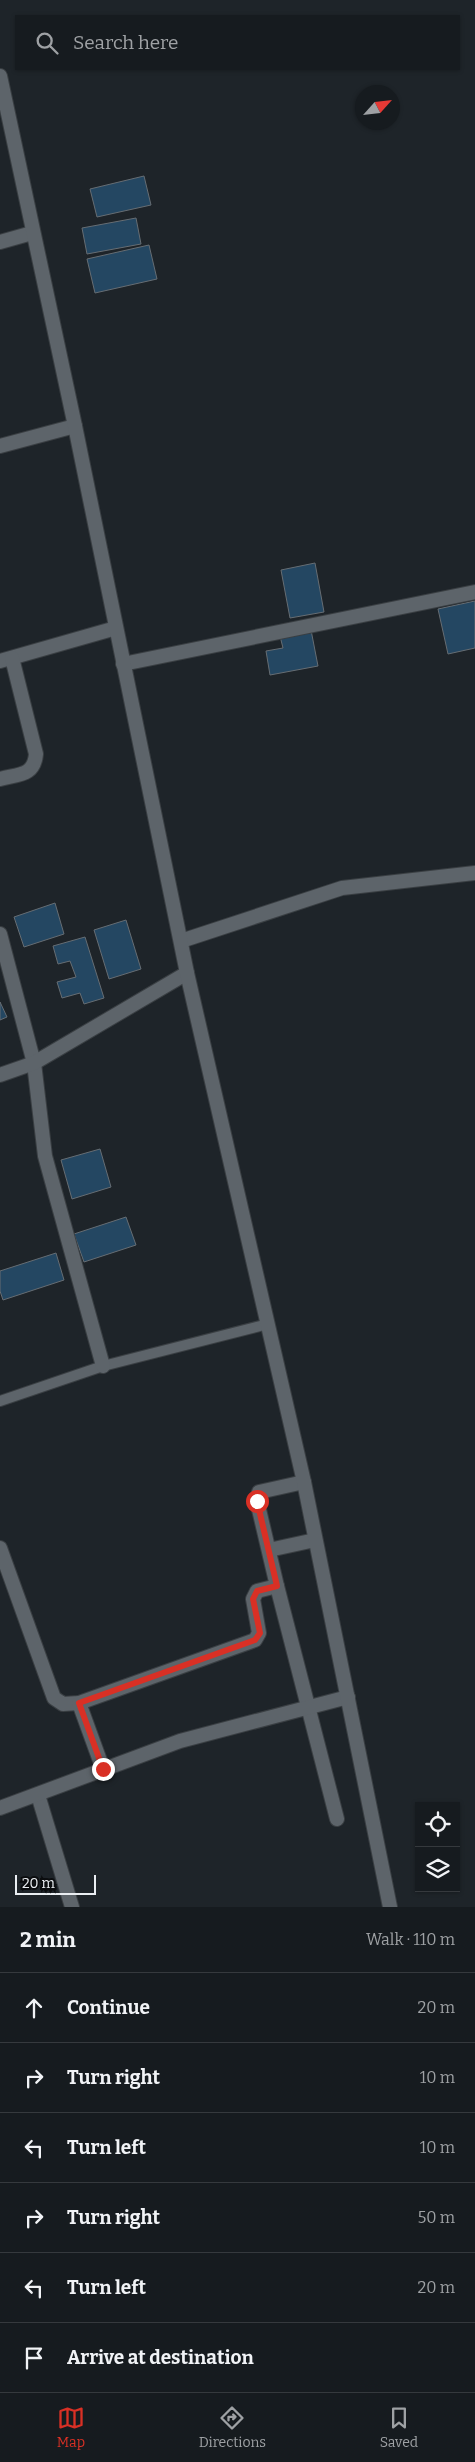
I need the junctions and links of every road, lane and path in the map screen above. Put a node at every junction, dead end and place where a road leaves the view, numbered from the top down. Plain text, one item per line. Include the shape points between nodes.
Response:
1 (0, 76) edge
2 (32, 233) junction
3 (0, 242) edge
4 (76, 426) junction
5 (0, 446) edge
6 (475, 592) edge
7 (116, 628) junction
8 (6, 660) edge
9 (123, 664) junction
10 (0, 779) edge
11 (475, 873) edge
12 (0, 934) edge
13 (181, 941) junction
14 (188, 972) junction
15 (34, 1063) junction
16 (0, 1075) edge
17 (268, 1324) junction
18 (103, 1366) junction
19 (0, 1401) edge
20 (304, 1482) junction
21 (315, 1540) junction
22 (0, 1548) edge
23 (268, 1550) junction
24 (277, 1586) junction
25 (348, 1697) junction
26 (79, 1703) junction
27 (308, 1707) junction
28 (103, 1769) junction
29 (38, 1795) junction
30 (0, 1808) edge
31 (337, 1819) dead end
32 (72, 1907) edge
33 (390, 1907) edge

1 - 2 street
2 - 3 street
2 - 4 street
4 - 5 street
4 - 7 street
6 - 9 street
7 - 8 street
7 - 9 street
8 - 10 street via 36,754 35,766 29,772
9 - 13 street
11 - 13 street via 342,888
12 - 15 street
13 - 14 street
14 - 15 street
14 - 17 street
15 - 16 street
15 - 18 street via 45,1156
17 - 18 lane
17 - 20 street
18 - 19 lane
20 - 21 street
20 - 23 street via 259,1492 257,1501
21 - 23 street
21 - 25 street
22 - 26 street via 54,1698 63,1704
23 - 24 street
24 - 26 street via 257,1591 253,1599 260,1633 255,1640
24 - 27 street
25 - 27 street
25 - 33 street
26 - 28 street
27 - 28 street via 180,1741
27 - 31 street
28 - 29 street
29 - 30 street
29 - 32 street

